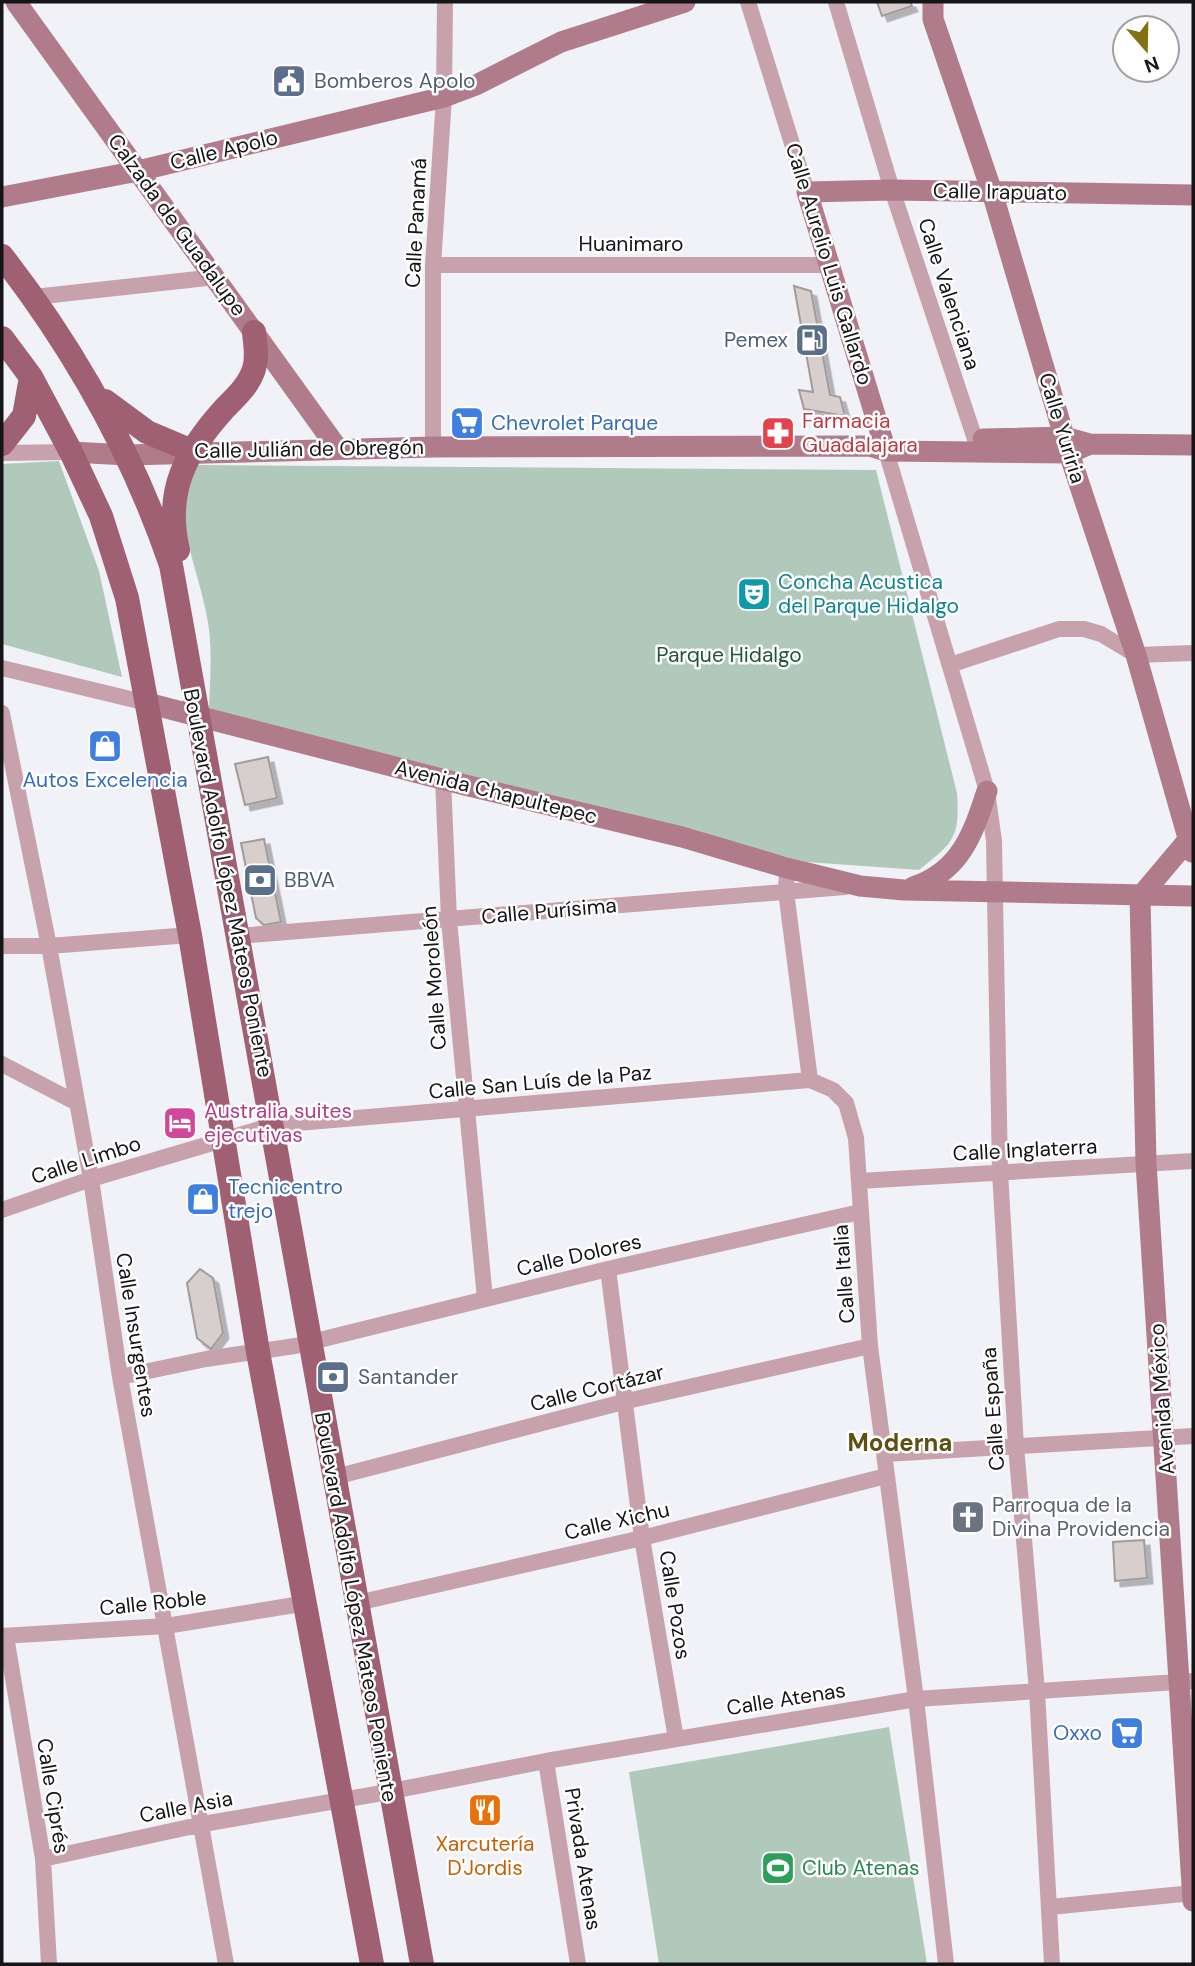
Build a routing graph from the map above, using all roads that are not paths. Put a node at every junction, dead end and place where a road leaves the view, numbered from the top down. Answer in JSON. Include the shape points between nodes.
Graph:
{"nodes":[{"id":1,"x":16,"y":2,"type":"edge"},
{"id":2,"x":445,"y":2,"type":"edge"},
{"id":3,"x":685,"y":2,"type":"edge"},
{"id":4,"x":748,"y":2,"type":"edge"},
{"id":5,"x":836,"y":2,"type":"edge"},
{"id":6,"x":933,"y":2,"type":"edge"},
{"id":7,"x":444,"y":97,"type":"junction"},
{"id":8,"x":138,"y":171,"type":"junction"},
{"id":9,"x":892,"y":190,"type":"junction"},
{"id":10,"x":807,"y":192,"type":"junction"},
{"id":11,"x":992,"y":192,"type":"junction"},
{"id":12,"x":1193,"y":195,"type":"edge"},
{"id":13,"x":2,"y":197,"type":"edge"},
{"id":14,"x":2,"y":256,"type":"edge"},
{"id":15,"x":433,"y":265,"type":"junction"},
{"id":16,"x":828,"y":265,"type":"junction"},
{"id":17,"x":216,"y":277,"type":"junction"},
{"id":18,"x":34,"y":297,"type":"junction"},
{"id":19,"x":254,"y":332,"type":"junction"},
{"id":20,"x":2,"y":338,"type":"edge"},
{"id":21,"x":31,"y":377,"type":"junction"},
{"id":22,"x":93,"y":388,"type":"junction"},
{"id":23,"x":975,"y":439,"type":"junction"},
{"id":24,"x":2,"y":444,"type":"edge"},
{"id":25,"x":879,"y":445,"type":"junction"},
{"id":26,"x":1067,"y":445,"type":"junction"},
{"id":27,"x":1193,"y":445,"type":"edge"},
{"id":28,"x":433,"y":447,"type":"junction"},
{"id":29,"x":338,"y":449,"type":"junction"},
{"id":30,"x":192,"y":451,"type":"junction"},
{"id":31,"x":71,"y":452,"type":"junction"},
{"id":32,"x":2,"y":453,"type":"edge"},
{"id":33,"x":127,"y":455,"type":"junction"},
{"id":34,"x":1193,"y":653,"type":"edge"},
{"id":35,"x":1136,"y":655,"type":"junction"},
{"id":36,"x":950,"y":665,"type":"junction"},
{"id":37,"x":2,"y":668,"type":"edge"},
{"id":38,"x":147,"y":702,"type":"junction"},
{"id":39,"x":2,"y":713,"type":"edge"},
{"id":40,"x":197,"y":713,"type":"junction"},
{"id":41,"x":443,"y":779,"type":"junction"},
{"id":42,"x":987,"y":791,"type":"junction"},
{"id":43,"x":1190,"y":847,"type":"edge"},
{"id":44,"x":786,"y":868,"type":"junction"},
{"id":45,"x":860,"y":886,"type":"junction"},
{"id":46,"x":904,"y":890,"type":"junction"},
{"id":47,"x":786,"y":891,"type":"junction"},
{"id":48,"x":993,"y":892,"type":"junction"},
{"id":49,"x":1193,"y":896,"type":"edge"},
{"id":50,"x":1140,"y":897,"type":"junction"},
{"id":51,"x":449,"y":920,"type":"junction"},
{"id":52,"x":190,"y":935,"type":"junction"},
{"id":53,"x":237,"y":936,"type":"junction"},
{"id":54,"x":2,"y":946,"type":"edge"},
{"id":55,"x":49,"y":946,"type":"junction"},
{"id":56,"x":2,"y":1064,"type":"edge"},
{"id":57,"x":810,"y":1080,"type":"junction"},
{"id":58,"x":75,"y":1102,"type":"junction"},
{"id":59,"x":465,"y":1110,"type":"junction"},
{"id":60,"x":273,"y":1125,"type":"junction"},
{"id":61,"x":224,"y":1140,"type":"junction"},
{"id":62,"x":1193,"y":1161,"type":"edge"},
{"id":63,"x":1146,"y":1163,"type":"junction"},
{"id":64,"x":1000,"y":1172,"type":"junction"},
{"id":65,"x":90,"y":1179,"type":"junction"},
{"id":66,"x":859,"y":1181,"type":"junction"},
{"id":67,"x":2,"y":1210,"type":"edge"},
{"id":68,"x":860,"y":1212,"type":"junction"},
{"id":69,"x":608,"y":1269,"type":"junction"},
{"id":70,"x":485,"y":1299,"type":"junction"},
{"id":71,"x":308,"y":1343,"type":"junction"},
{"id":72,"x":870,"y":1346,"type":"junction"},
{"id":73,"x":258,"y":1352,"type":"junction"},
{"id":74,"x":120,"y":1377,"type":"junction"},
{"id":75,"x":627,"y":1401,"type":"junction"},
{"id":76,"x":1193,"y":1436,"type":"edge"},
{"id":77,"x":1164,"y":1437,"type":"junction"},
{"id":78,"x":1016,"y":1446,"type":"junction"},
{"id":79,"x":884,"y":1454,"type":"junction"},
{"id":80,"x":886,"y":1476,"type":"junction"},
{"id":81,"x":335,"y":1477,"type":"junction"},
{"id":82,"x":642,"y":1538,"type":"junction"},
{"id":83,"x":307,"y":1603,"type":"junction"},
{"id":84,"x":357,"y":1603,"type":"junction"},
{"id":85,"x":166,"y":1626,"type":"junction"},
{"id":86,"x":4,"y":1636,"type":"edge"},
{"id":87,"x":1187,"y":1682,"type":"edge"},
{"id":88,"x":1037,"y":1691,"type":"junction"},
{"id":89,"x":916,"y":1699,"type":"junction"},
{"id":90,"x":676,"y":1738,"type":"junction"},
{"id":91,"x":546,"y":1760,"type":"junction"},
{"id":92,"x":389,"y":1790,"type":"junction"},
{"id":93,"x":339,"y":1800,"type":"junction"},
{"id":94,"x":203,"y":1824,"type":"junction"},
{"id":95,"x":43,"y":1859,"type":"junction"},
{"id":96,"x":1193,"y":1893,"type":"edge"},
{"id":97,"x":1193,"y":1901,"type":"edge"},
{"id":98,"x":1050,"y":1907,"type":"junction"},
{"id":99,"x":49,"y":1964,"type":"edge"},
{"id":100,"x":226,"y":1964,"type":"edge"},
{"id":101,"x":372,"y":1964,"type":"edge"},
{"id":102,"x":422,"y":1964,"type":"edge"},
{"id":103,"x":578,"y":1964,"type":"edge"},
{"id":104,"x":946,"y":1964,"type":"edge"},
{"id":105,"x":1052,"y":1964,"type":"edge"}],
"edges":[{"from":1,"to":8,"type":"street","name":"Calzada de Guadalupe"},
{"from":2,"to":7,"type":"street","name":"Calle Panamá"},
{"from":3,"to":7,"type":"street","name":"Calle Apolo","via":[[561,42]]},
{"from":4,"to":10,"type":"street","name":"Calle Aurelio Luis Gallardo"},
{"from":5,"to":9,"type":"street","name":"Calle Valenciana"},
{"from":6,"to":11,"type":"street","name":"Calle Yuriria","via":[[933,19]]},
{"from":7,"to":8,"type":"street","name":"Calle Apolo"},
{"from":7,"to":15,"type":"street","name":"Calle Panamá"},
{"from":8,"to":13,"type":"street","name":"Calle Apolo"},
{"from":8,"to":17,"type":"street","name":"Calzada de Guadalupe"},
{"from":9,"to":10,"type":"street","name":"Calle Irapuato"},
{"from":9,"to":11,"type":"street","name":"Calle Irapuato"},
{"from":9,"to":23,"type":"street","name":"Calle Valenciana"},
{"from":10,"to":16,"type":"street","name":"Calle Aurelio Luis Gallardo"},
{"from":11,"to":12,"type":"street","name":"Calle Irapuato"},
{"from":11,"to":26,"type":"street","name":"Calle Yuriria"},
{"from":14,"to":18,"type":"main road","name":"Boulevard Adolfo López Mateos Poniente"},
{"from":15,"to":16,"type":"street","name":"Huanimaro"},
{"from":15,"to":28,"type":"street","name":"Calle Panamá"},
{"from":16,"to":25,"type":"street","name":"Calle Aurelio Luis Gallardo"},
{"from":17,"to":18,"type":"street"},
{"from":17,"to":19,"type":"street","name":"Calzada de Guadalupe"},
{"from":18,"to":22,"type":"main road","name":"Boulevard Adolfo López Mateos Poniente"},
{"from":19,"to":29,"type":"street","name":"Calzada de Guadalupe"},
{"from":19,"to":30,"type":"main road","via":[[257,356],[251,377]]},
{"from":20,"to":21,"type":"main road"},
{"from":21,"to":24,"type":"main road","via":[[24,416]]},
{"from":21,"to":31,"type":"main road"},
{"from":22,"to":30,"type":"main road","via":[[127,420]]},
{"from":22,"to":33,"type":"main road","name":"Boulevard Adolfo López Mateos Poniente"},
{"from":23,"to":25,"type":"street"},
{"from":23,"to":26,"type":"street"},
{"from":25,"to":26,"type":"street"},
{"from":25,"to":28,"type":"street","name":"Calle Julián de Obregón"},
{"from":25,"to":36,"type":"street","name":"Calle Aurelio Luis Gallardo"},
{"from":26,"to":27,"type":"street"},
{"from":26,"to":35,"type":"street","name":"Calle Yuriria"},
{"from":28,"to":29,"type":"street","name":"Calle Julián de Obregón"},
{"from":29,"to":30,"type":"street","name":"Calle Julián de Obregón"},
{"from":30,"to":33,"type":"street","name":"Calle Julián de Obregón"},
{"from":30,"to":40,"type":"main road","via":[[177,479],[173,509],[202,663]]},
{"from":31,"to":32,"type":"street","name":"Calle Julián de Obregón"},
{"from":31,"to":33,"type":"street","name":"Calle Julián de Obregón"},
{"from":31,"to":38,"type":"main road","via":[[101,516],[124,585]]},
{"from":33,"to":40,"type":"main road","name":"Boulevard Adolfo López Mateos Poniente","via":[[171,565]]},
{"from":34,"to":35,"type":"street"},
{"from":35,"to":36,"type":"street","via":[[1101,634],[1059,629]]},
{"from":35,"to":43,"type":"street","name":"Calle Yuriria"},
{"from":36,"to":42,"type":"street","name":"Calle Aurelio Luis Gallardo"},
{"from":37,"to":38,"type":"street","name":"Avenida Chapultepec"},
{"from":38,"to":40,"type":"street","name":"Avenida Chapultepec"},
{"from":38,"to":52,"type":"main road"},
{"from":39,"to":55,"type":"street","name":"Calle Insurgentes"},
{"from":40,"to":41,"type":"street","name":"Avenida Chapultepec"},
{"from":40,"to":53,"type":"main road","name":"Boulevard Adolfo López Mateos Poniente"},
{"from":41,"to":44,"type":"street","name":"Avenida Chapultepec","via":[[682,837]]},
{"from":41,"to":51,"type":"street","name":"Calle Moroleón"},
{"from":42,"to":46,"type":"street","via":[[960,856],[935,879]]},
{"from":42,"to":48,"type":"street","name":"Calle Aurelio Luis Gallardo","via":[[997,865]]},
{"from":43,"to":50,"type":"street"},
{"from":44,"to":45,"type":"street","name":"Avenida Chapultepec"},
{"from":44,"to":47,"type":"street"},
{"from":45,"to":46,"type":"street","name":"Avenida Chapultepec"},
{"from":45,"to":47,"type":"street","name":"Calle Purísima"},
{"from":46,"to":48,"type":"street","name":"Avenida Chapultepec"},
{"from":47,"to":51,"type":"street","name":"Calle Purísima"},
{"from":47,"to":57,"type":"street"},
{"from":48,"to":50,"type":"street"},
{"from":48,"to":64,"type":"street","name":"Calle España"},
{"from":49,"to":50,"type":"street"},
{"from":50,"to":63,"type":"street","name":"Avenida México"},
{"from":51,"to":53,"type":"street","name":"Calle Purísima"},
{"from":51,"to":59,"type":"street","name":"Calle Moroleón"},
{"from":52,"to":55,"type":"street"},
{"from":52,"to":61,"type":"main road"},
{"from":53,"to":60,"type":"main road","name":"Boulevard Adolfo López Mateos Poniente"},
{"from":54,"to":55,"type":"street"},
{"from":55,"to":58,"type":"street","name":"Calle Insurgentes"},
{"from":56,"to":58,"type":"street"},
{"from":57,"to":59,"type":"street","name":"Calle San Luís de la Paz"},
{"from":57,"to":66,"type":"street","name":"Calle Italia","via":[[833,1090],[846,1103],[856,1138]]},
{"from":58,"to":65,"type":"street","name":"Calle Insurgentes"},
{"from":59,"to":60,"type":"street","name":"Calle San Luís de la Paz"},
{"from":59,"to":70,"type":"street","name":"Calle Moroleón"},
{"from":60,"to":61,"type":"street","name":"Calle San Luís de la Paz"},
{"from":60,"to":71,"type":"main road","name":"Boulevard Adolfo López Mateos Poniente"},
{"from":61,"to":65,"type":"street","name":"Calle Limbo"},
{"from":61,"to":73,"type":"main road"},
{"from":62,"to":63,"type":"street","name":"Calle Inglaterra"},
{"from":63,"to":64,"type":"street","name":"Calle Inglaterra"},
{"from":63,"to":77,"type":"street","name":"Avenida México"},
{"from":64,"to":66,"type":"street","name":"Calle Inglaterra"},
{"from":64,"to":78,"type":"street","name":"Calle España"},
{"from":65,"to":67,"type":"street","name":"Calle Limbo"},
{"from":65,"to":74,"type":"street","name":"Calle Insurgentes"},
{"from":66,"to":68,"type":"street","name":"Calle Italia"},
{"from":68,"to":69,"type":"street","name":"Calle Dolores"},
{"from":68,"to":72,"type":"street","name":"Calle Italia"},
{"from":69,"to":70,"type":"street","name":"Calle Dolores"},
{"from":69,"to":75,"type":"street","name":"Calle Pozos"},
{"from":70,"to":71,"type":"street","name":"Calle Dolores"},
{"from":71,"to":73,"type":"street","name":"Calle Dolores"},
{"from":71,"to":81,"type":"main road","name":"Boulevard Adolfo López Mateos Poniente"},
{"from":72,"to":75,"type":"street","name":"Calle Cortázar"},
{"from":72,"to":79,"type":"street","name":"Calle Italia"},
{"from":73,"to":74,"type":"street","name":"Calle Dolores"},
{"from":73,"to":83,"type":"main road"},
{"from":74,"to":85,"type":"street","name":"Calle Insurgentes"},
{"from":75,"to":81,"type":"street","name":"Calle Cortázar"},
{"from":75,"to":82,"type":"street","name":"Calle Pozos"},
{"from":76,"to":77,"type":"street"},
{"from":77,"to":78,"type":"street"},
{"from":77,"to":87,"type":"street","name":"Avenida México"},
{"from":78,"to":79,"type":"street"},
{"from":78,"to":88,"type":"street","name":"Calle España"},
{"from":79,"to":80,"type":"street","name":"Calle Italia"},
{"from":80,"to":82,"type":"street","name":"Calle Xichu"},
{"from":80,"to":89,"type":"street","name":"Calle Italia"},
{"from":81,"to":84,"type":"main road","name":"Boulevard Adolfo López Mateos Poniente"},
{"from":82,"to":84,"type":"street","name":"Calle Xichu"},
{"from":82,"to":90,"type":"street","name":"Calle Pozos"},
{"from":83,"to":85,"type":"street","name":"Calle Roble"},
{"from":83,"to":93,"type":"main road"},
{"from":84,"to":92,"type":"main road","name":"Boulevard Adolfo López Mateos Poniente"},
{"from":85,"to":86,"type":"street","name":"Calle Roble"},
{"from":85,"to":94,"type":"street","name":"Calle Insurgentes"},
{"from":86,"to":95,"type":"street","name":"Calle Ciprés"},
{"from":87,"to":88,"type":"street","name":"Calle Atenas"},
{"from":87,"to":96,"type":"street","name":"Avenida México"},
{"from":88,"to":89,"type":"street","name":"Calle Atenas"},
{"from":88,"to":98,"type":"street","name":"Calle España"},
{"from":89,"to":90,"type":"street","name":"Calle Atenas"},
{"from":89,"to":104,"type":"street","name":"Calle Italia"},
{"from":90,"to":91,"type":"street","name":"Calle Atenas"},
{"from":91,"to":92,"type":"street","name":"Calle Atenas"},
{"from":91,"to":103,"type":"street","name":"Privada Atenas"},
{"from":92,"to":93,"type":"street","name":"Calle Asia"},
{"from":92,"to":102,"type":"main road","name":"Boulevard Adolfo López Mateos Poniente"},
{"from":93,"to":94,"type":"street","name":"Calle Asia"},
{"from":93,"to":101,"type":"main road"},
{"from":94,"to":95,"type":"street","name":"Calle Asia"},
{"from":94,"to":100,"type":"street","name":"Calle Insurgentes"},
{"from":95,"to":99,"type":"street","name":"Calle Ciprés"},
{"from":96,"to":97,"type":"street","name":"Avenida México"},
{"from":96,"to":98,"type":"street"},
{"from":98,"to":105,"type":"street","name":"Calle España"}]}
